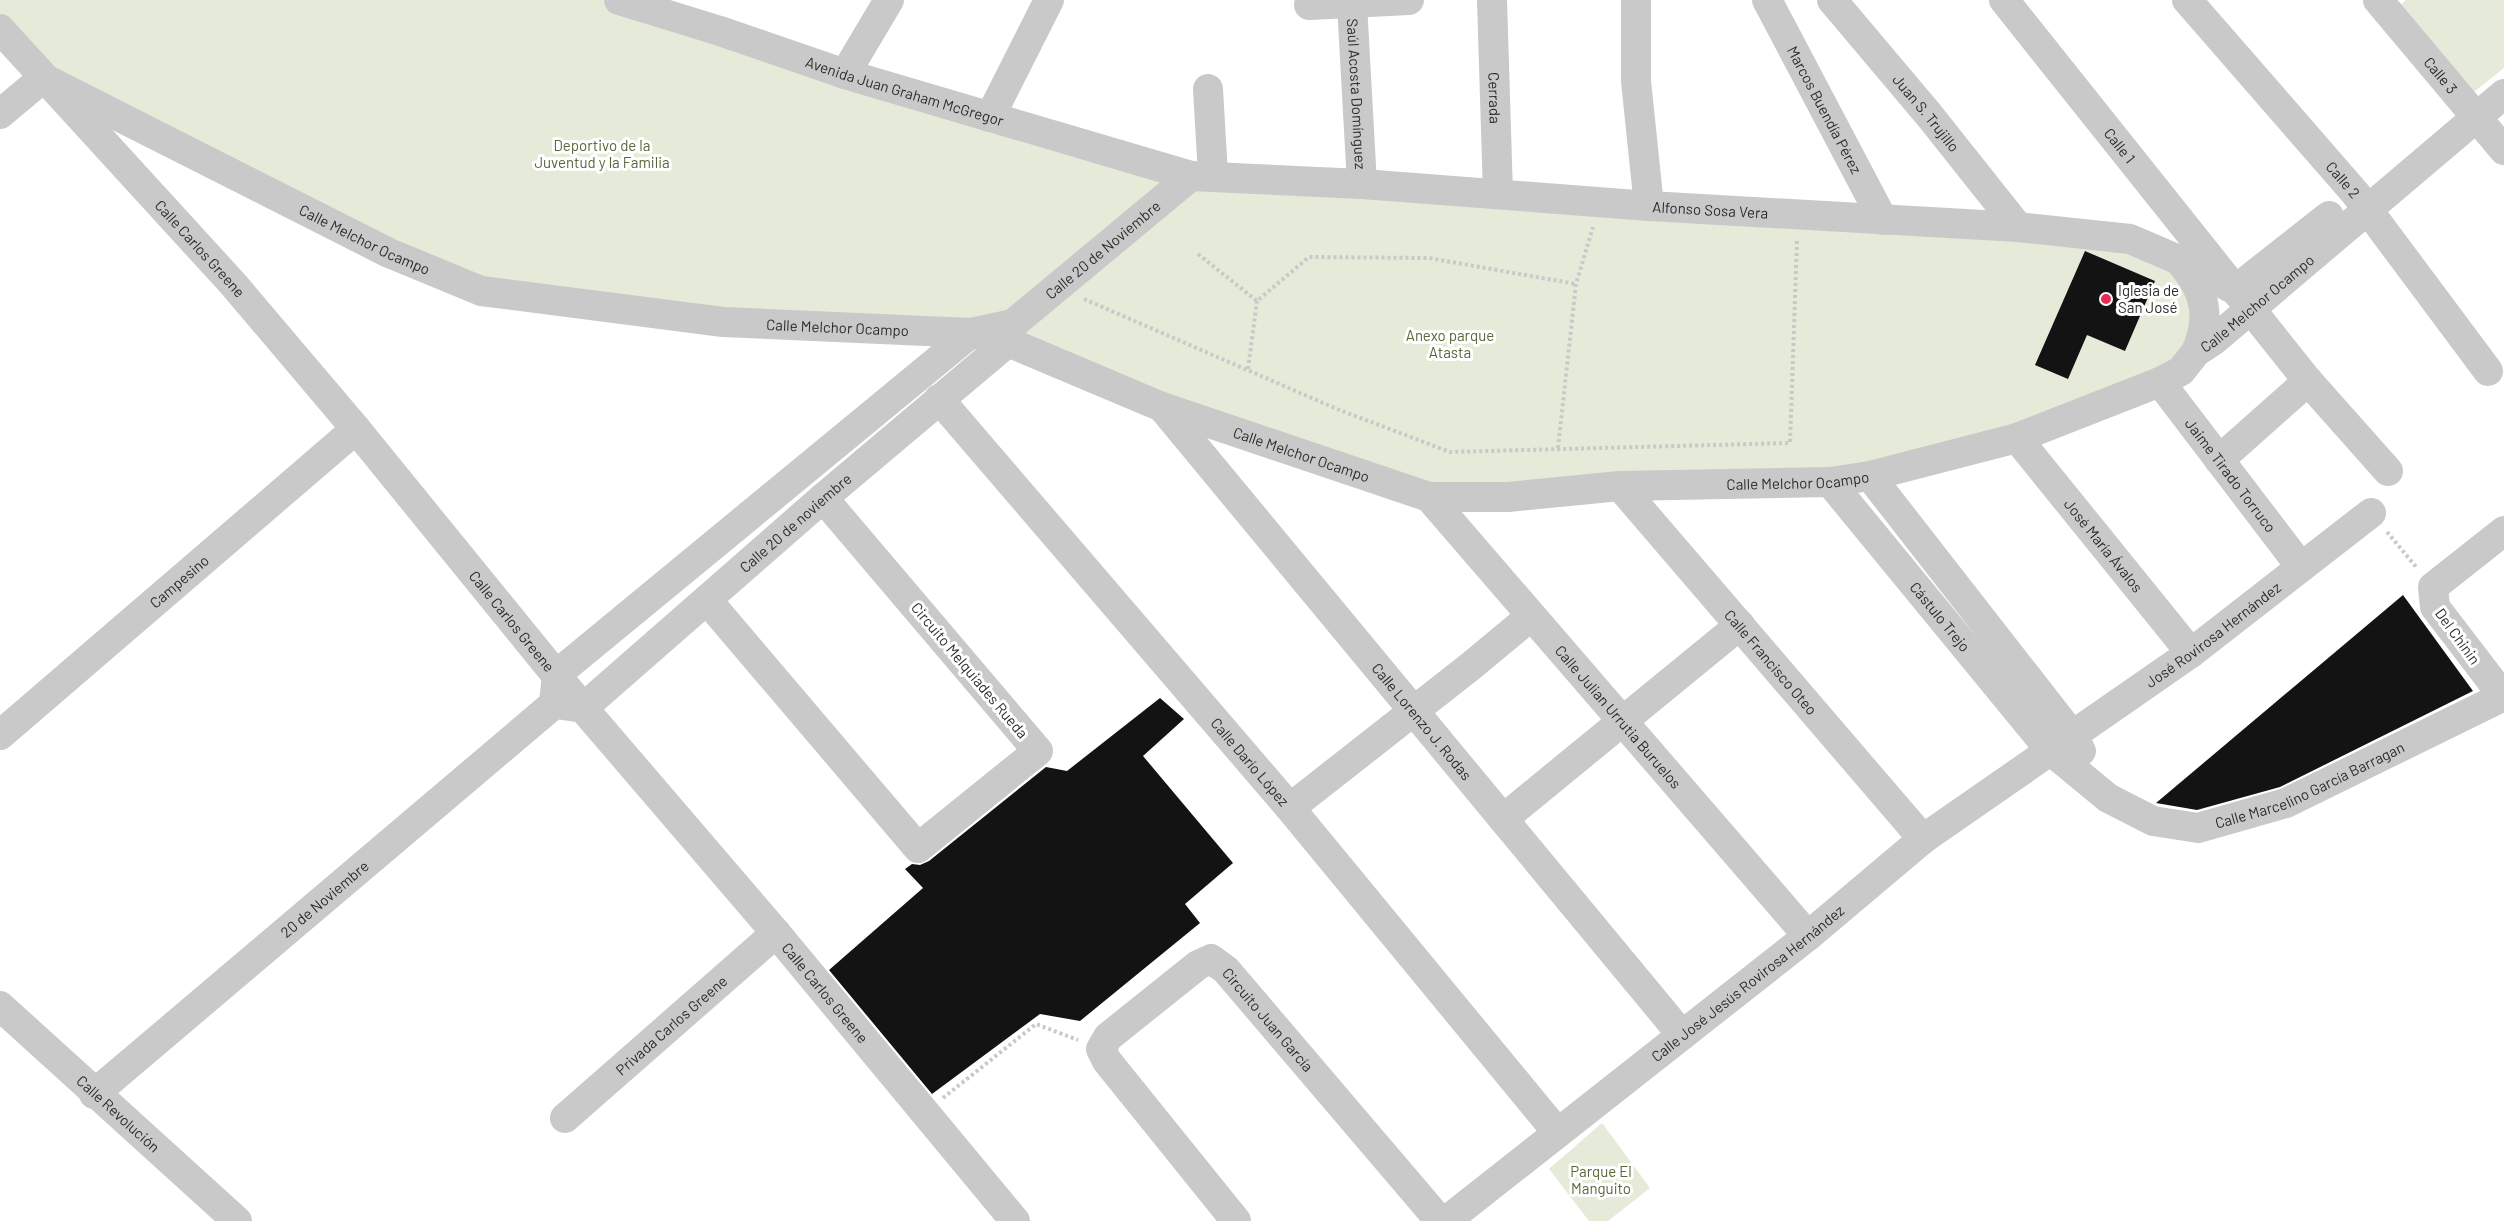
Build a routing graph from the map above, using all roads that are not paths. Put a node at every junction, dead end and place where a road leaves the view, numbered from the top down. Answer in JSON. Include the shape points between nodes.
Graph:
{"nodes":[{"id":1,"x":619,"y":0,"type":"edge"},
{"id":2,"x":889,"y":0,"type":"edge"},
{"id":3,"x":1049,"y":0,"type":"edge"},
{"id":4,"x":1409,"y":0,"type":"edge"},
{"id":5,"x":1492,"y":0,"type":"edge"},
{"id":6,"x":1636,"y":0,"type":"edge"},
{"id":7,"x":1767,"y":0,"type":"edge"},
{"id":8,"x":1832,"y":0,"type":"edge"},
{"id":9,"x":2004,"y":0,"type":"edge"},
{"id":10,"x":2187,"y":0,"type":"edge"},
{"id":11,"x":2378,"y":0,"type":"edge"},
{"id":12,"x":1352,"y":4,"type":"junction"},
{"id":13,"x":1309,"y":5,"type":"dead end"},
{"id":14,"x":668,"y":6,"type":"edge"},
{"id":15,"x":0,"y":29,"type":"edge"},
{"id":16,"x":2504,"y":71,"type":"edge"},
{"id":17,"x":844,"y":74,"type":"junction"},
{"id":18,"x":43,"y":78,"type":"junction"},
{"id":19,"x":1208,"y":89,"type":"dead end"},
{"id":20,"x":2504,"y":94,"type":"edge"},
{"id":21,"x":2471,"y":109,"type":"junction"},
{"id":22,"x":0,"y":114,"type":"edge"},
{"id":23,"x":990,"y":117,"type":"junction"},
{"id":24,"x":2504,"y":150,"type":"edge"},
{"id":25,"x":1202,"y":175,"type":"junction"},
{"id":26,"x":1362,"y":184,"type":"junction"},
{"id":27,"x":1498,"y":194,"type":"junction"},
{"id":28,"x":2362,"y":201,"type":"junction"},
{"id":29,"x":1649,"y":206,"type":"junction"},
{"id":30,"x":1883,"y":220,"type":"junction"},
{"id":31,"x":2018,"y":227,"type":"junction"},
{"id":32,"x":2179,"y":260,"type":"junction"},
{"id":33,"x":2235,"y":294,"type":"junction"},
{"id":34,"x":971,"y":333,"type":"junction"},
{"id":35,"x":1011,"y":333,"type":"junction"},
{"id":36,"x":2196,"y":352,"type":"junction"},
{"id":37,"x":2488,"y":371,"type":"dead end"},
{"id":38,"x":2308,"y":381,"type":"junction"},
{"id":39,"x":2160,"y":382,"type":"junction"},
{"id":40,"x":939,"y":399,"type":"junction"},
{"id":41,"x":1162,"y":408,"type":"junction"},
{"id":42,"x":356,"y":429,"type":"junction"},
{"id":43,"x":2017,"y":438,"type":"junction"},
{"id":44,"x":2218,"y":459,"type":"junction"},
{"id":45,"x":2388,"y":471,"type":"dead end"},
{"id":46,"x":1870,"y":476,"type":"junction"},
{"id":47,"x":1830,"y":482,"type":"junction"},
{"id":48,"x":1620,"y":486,"type":"junction"},
{"id":49,"x":1429,"y":497,"type":"junction"},
{"id":50,"x":823,"y":498,"type":"junction"},
{"id":51,"x":2371,"y":513,"type":"road end"},
{"id":52,"x":2504,"y":531,"type":"edge"},
{"id":53,"x":2301,"y":567,"type":"junction"},
{"id":54,"x":707,"y":600,"type":"junction"},
{"id":55,"x":1530,"y":616,"type":"junction"},
{"id":56,"x":1740,"y":626,"type":"junction"},
{"id":57,"x":2191,"y":653,"type":"junction"},
{"id":58,"x":557,"y":674,"type":"junction"},
{"id":59,"x":2504,"y":696,"type":"edge"},
{"id":60,"x":554,"y":704,"type":"junction"},
{"id":61,"x":583,"y":708,"type":"junction"},
{"id":62,"x":1414,"y":711,"type":"junction"},
{"id":63,"x":1622,"y":722,"type":"junction"},
{"id":64,"x":0,"y":735,"type":"edge"},
{"id":65,"x":2062,"y":743,"type":"junction"},
{"id":66,"x":1290,"y":808,"type":"junction"},
{"id":67,"x":1503,"y":819,"type":"junction"},
{"id":68,"x":1923,"y":839,"type":"junction"},
{"id":69,"x":776,"y":933,"type":"junction"},
{"id":70,"x":1809,"y":936,"type":"junction"},
{"id":71,"x":0,"y":1006,"type":"edge"},
{"id":72,"x":1682,"y":1035,"type":"junction"},
{"id":73,"x":94,"y":1094,"type":"junction"},
{"id":74,"x":565,"y":1118,"type":"dead end"},
{"id":75,"x":1557,"y":1132,"type":"junction"},
{"id":76,"x":237,"y":1221,"type":"edge"},
{"id":77,"x":1015,"y":1221,"type":"edge"},
{"id":78,"x":1236,"y":1221,"type":"edge"},
{"id":79,"x":1440,"y":1221,"type":"edge"},
{"id":80,"x":1446,"y":1221,"type":"edge"}],
"edges":[{"from":1,"to":14,"type":"street","name":"Avenida Juan Graham McGregor"},
{"from":2,"to":17,"type":"street"},
{"from":3,"to":23,"type":"street"},
{"from":4,"to":12,"type":"street"},
{"from":5,"to":27,"type":"street","name":"Cerrada"},
{"from":6,"to":29,"type":"street","via":[[1636,81]]},
{"from":7,"to":30,"type":"street","name":"Marcos Buendía Pérez"},
{"from":8,"to":31,"type":"street","name":"Juan S. Trujillo"},
{"from":9,"to":33,"type":"street","name":"Calle 1"},
{"from":10,"to":28,"type":"street","name":"Calle 2"},
{"from":11,"to":21,"type":"street","name":"Calle 3"},
{"from":12,"to":13,"type":"street"},
{"from":12,"to":26,"type":"street","name":"Saúl Acosta Domínguez"},
{"from":14,"to":17,"type":"street","name":"Avenida Juan Graham McGregor"},
{"from":15,"to":18,"type":"street","name":"Calle Carlos Greene"},
{"from":16,"to":21,"type":"street","name":"Calle Melchor Ocampo"},
{"from":17,"to":23,"type":"street","name":"Avenida Juan Graham McGregor"},
{"from":18,"to":22,"type":"street"},
{"from":18,"to":34,"type":"street","name":"Calle Melchor Ocampo","via":[[389,253],[481,291],[723,322]]},
{"from":18,"to":42,"type":"street","name":"Calle Carlos Greene","via":[[234,285]]},
{"from":19,"to":25,"type":"street"},
{"from":20,"to":21,"type":"street","name":"Calle Melchor Ocampo"},
{"from":21,"to":24,"type":"street","name":"Calle 3"},
{"from":21,"to":28,"type":"street","name":"Calle Melchor Ocampo"},
{"from":23,"to":25,"type":"street","name":"Avenida Juan Graham McGregor"},
{"from":25,"to":26,"type":"street","name":"Alfonso Sosa Vera"},
{"from":25,"to":35,"type":"street","name":"Calle 20 de Noviembre","via":[[1058,288]]},
{"from":26,"to":27,"type":"street","name":"Alfonso Sosa Vera"},
{"from":27,"to":29,"type":"street","name":"Alfonso Sosa Vera"},
{"from":28,"to":33,"type":"street","name":"Calle Melchor Ocampo"},
{"from":28,"to":37,"type":"street","name":"Calle 2"},
{"from":29,"to":30,"type":"street","name":"Alfonso Sosa Vera"},
{"from":30,"to":31,"type":"street","name":"Alfonso Sosa Vera"},
{"from":31,"to":32,"type":"street","name":"Alfonso Sosa Vera","via":[[2130,240]]},
{"from":32,"to":33,"type":"street","name":"Alfonso Sosa Vera"},
{"from":32,"to":36,"type":"street","via":[[2196,280],[2204,302],[2204,333]]},
{"from":33,"to":36,"type":"street","name":"Calle Melchor Ocampo","via":[[2214,340]]},
{"from":33,"to":38,"type":"street","name":"Calle 1"},
{"from":34,"to":35,"type":"street","name":"Calle Melchor Ocampo"},
{"from":34,"to":58,"type":"street"},
{"from":35,"to":40,"type":"street","name":"Calle 20 de noviembre"},
{"from":35,"to":41,"type":"street","name":"Calle Melchor Ocampo"},
{"from":36,"to":39,"type":"street","name":"Calle Melchor Ocampo","via":[[2181,371]]},
{"from":38,"to":44,"type":"street"},
{"from":38,"to":45,"type":"street","name":"Calle 1"},
{"from":39,"to":43,"type":"street","name":"Calle Melchor Ocampo"},
{"from":39,"to":44,"type":"street","name":"Jaime Tirado Torruco"},
{"from":40,"to":50,"type":"street","name":"Calle 20 de noviembre"},
{"from":40,"to":66,"type":"street","name":"Calle Darío López"},
{"from":41,"to":49,"type":"street","name":"Calle Melchor Ocampo"},
{"from":41,"to":62,"type":"street","name":"Calle Lorenzo J. Rodas"},
{"from":42,"to":58,"type":"street","name":"Calle Carlos Greene"},
{"from":42,"to":64,"type":"street","name":"Campesino"},
{"from":43,"to":46,"type":"street","name":"Calle Melchor Ocampo"},
{"from":43,"to":57,"type":"street","name":"José María Ávalos"},
{"from":44,"to":53,"type":"street","name":"Jaime Tirado Torruco"},
{"from":46,"to":47,"type":"street","name":"Calle Melchor Ocampo"},
{"from":46,"to":65,"type":"street","name":"Cástulo Trejo"},
{"from":47,"to":48,"type":"street","name":"Calle Melchor Ocampo"},
{"from":47,"to":65,"type":"street","name":"Cástulo Trejo"},
{"from":48,"to":49,"type":"street","name":"Calle Melchor Ocampo","via":[[1508,497]]},
{"from":48,"to":56,"type":"street","name":"Calle Francisco Oteo"},
{"from":49,"to":55,"type":"street","name":"Calle Julian Urrutia Buruelos"},
{"from":50,"to":54,"type":"street","name":"Calle 20 de noviembre"},
{"from":50,"to":54,"type":"street","name":"Circuito Melquiades Rueda","via":[[1038,751],[918,848]]},
{"from":51,"to":53,"type":"street","name":"José Rovirosa Hernández"},
{"from":52,"to":59,"type":"street","name":"Del Chinin","via":[[2433,587],[2435,607]]},
{"from":53,"to":57,"type":"street","name":"José Rovirosa Hernández"},
{"from":54,"to":61,"type":"street","name":"Calle 20 de noviembre"},
{"from":55,"to":62,"type":"street"},
{"from":55,"to":63,"type":"street","name":"Calle Julian Urrutia Buruelos"},
{"from":56,"to":63,"type":"street"},
{"from":56,"to":68,"type":"street","name":"Calle Francisco Oteo"},
{"from":57,"to":65,"type":"street","name":"José Rovirosa Hernández"},
{"from":58,"to":60,"type":"street"},
{"from":58,"to":61,"type":"street","name":"Calle Carlos Greene"},
{"from":59,"to":65,"type":"street","name":"Calle Marcelino García Barragan","via":[[2286,803],[2198,828],[2153,821],[2108,798]]},
{"from":60,"to":61,"type":"street"},
{"from":60,"to":73,"type":"street","name":"20 de Noviembre"},
{"from":61,"to":69,"type":"street","name":"Calle Carlos Greene"},
{"from":62,"to":66,"type":"street"},
{"from":62,"to":67,"type":"street","name":"Calle Lorenzo J. Rodas"},
{"from":63,"to":67,"type":"street"},
{"from":63,"to":70,"type":"street","name":"Calle Julian Urrutia Buruelos"},
{"from":65,"to":68,"type":"street","name":"Calle José Jesús Rovirosa Hernández"},
{"from":66,"to":75,"type":"street","name":"Calle Darío López"},
{"from":67,"to":72,"type":"street","name":"Calle Lorenzo J. Rodas"},
{"from":68,"to":70,"type":"street","name":"Calle José Jesús Rovirosa Hernández"},
{"from":69,"to":74,"type":"street","name":"Privada Carlos Greene"},
{"from":69,"to":77,"type":"street","name":"Calle Carlos Greene"},
{"from":70,"to":72,"type":"street","name":"Calle José Jesús Rovirosa Hernández"},
{"from":71,"to":73,"type":"street","name":"Calle Revolución"},
{"from":72,"to":75,"type":"street","name":"Calle José Jesús Rovirosa Hernández"},
{"from":73,"to":76,"type":"street","name":"Calle Revolución"},
{"from":75,"to":80,"type":"street","name":"Calle José Jesús Rovirosa Hernández"},
{"from":78,"to":79,"type":"street","name":"Circuito Juan García","via":[[1101,1049],[1108,1037],[1198,965],[1211,959],[1226,970]]}]}
